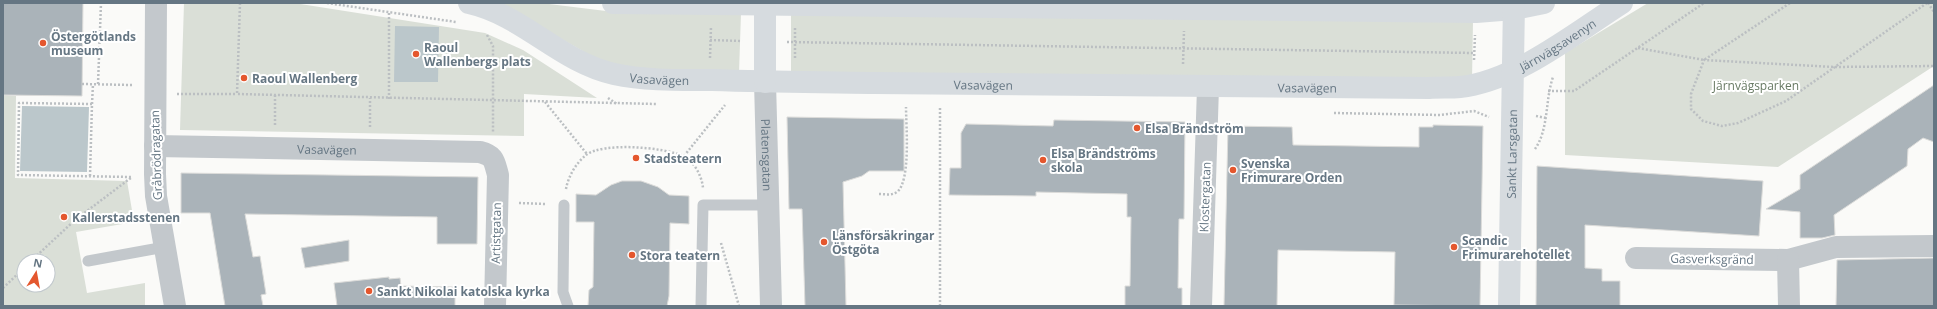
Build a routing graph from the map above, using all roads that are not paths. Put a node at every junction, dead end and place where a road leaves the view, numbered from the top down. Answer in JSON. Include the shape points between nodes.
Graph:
{"nodes":[{"id":1,"x":156,"y":3,"type":"edge"},
{"id":2,"x":469,"y":3,"type":"edge"},
{"id":3,"x":613,"y":3,"type":"edge"},
{"id":4,"x":1544,"y":3,"type":"edge"},
{"id":5,"x":1622,"y":3,"type":"edge"},
{"id":6,"x":765,"y":4,"type":"edge"},
{"id":7,"x":1212,"y":6,"type":"edge"},
{"id":8,"x":1514,"y":6,"type":"edge"},
{"id":9,"x":1513,"y":72,"type":"junction"},
{"id":10,"x":765,"y":82,"type":"junction"},
{"id":11,"x":1208,"y":87,"type":"junction"},
{"id":12,"x":155,"y":146,"type":"junction"},
{"id":13,"x":492,"y":158,"type":"joint"},
{"id":14,"x":564,"y":204,"type":"road end"},
{"id":15,"x":769,"y":205,"type":"junction"},
{"id":16,"x":1934,"y":246,"type":"edge"},
{"id":17,"x":164,"y":248,"type":"junction"},
{"id":18,"x":1636,"y":258,"type":"dead end"},
{"id":19,"x":1788,"y":260,"type":"junction"},
{"id":20,"x":88,"y":261,"type":"dead end"},
{"id":21,"x":175,"y":306,"type":"edge"},
{"id":22,"x":495,"y":306,"type":"edge"},
{"id":23,"x":568,"y":306,"type":"edge"},
{"id":24,"x":701,"y":306,"type":"edge"},
{"id":25,"x":771,"y":306,"type":"edge"},
{"id":26,"x":1201,"y":306,"type":"edge"},
{"id":27,"x":1509,"y":306,"type":"edge"},
{"id":28,"x":1789,"y":306,"type":"edge"}],
"edges":[{"from":1,"to":12,"type":"street","name":"Gråbrödragatan"},
{"from":2,"to":10,"type":"main road","name":"Vasavägen","via":[[508,18],[579,61],[613,73],[637,77]]},
{"from":3,"to":6,"type":"main road"},
{"from":4,"to":8,"type":"main road"},
{"from":5,"to":9,"type":"main road","name":"Järnvägsavenyn"},
{"from":6,"to":7,"type":"main road"},
{"from":6,"to":10,"type":"main road","name":"Platensgatan"},
{"from":7,"to":8,"type":"main road","via":[[1476,12]]},
{"from":8,"to":9,"type":"main road","name":"Sankt Larsgatan"},
{"from":9,"to":11,"type":"main road","name":"Vasavägen","via":[[1459,87]]},
{"from":9,"to":27,"type":"main road","name":"Sankt Larsgatan"},
{"from":10,"to":11,"type":"main road","name":"Vasavägen"},
{"from":10,"to":15,"type":"street","name":"Platensgatan"},
{"from":11,"to":26,"type":"street","name":"Klostergatan"},
{"from":12,"to":13,"type":"street","name":"Vasavägen","via":[[480,152]]},
{"from":12,"to":17,"type":"street","name":"Gråbrödragatan","via":[[156,196]]},
{"from":13,"to":22,"type":"street","name":"Artistgatan","via":[[498,175]]},
{"from":14,"to":23,"type":"lane","via":[[563,292]]},
{"from":15,"to":24,"type":"lane","via":[[703,209]]},
{"from":15,"to":25,"type":"street","name":"Platensgatan"},
{"from":16,"to":19,"type":"street","name":"Gasverksgränd","via":[[1836,247]]},
{"from":17,"to":20,"type":"lane"},
{"from":17,"to":21,"type":"street","name":"Gråbrödragatan"},
{"from":18,"to":19,"type":"street","name":"Gasverksgränd"},
{"from":19,"to":28,"type":"street"}]}
